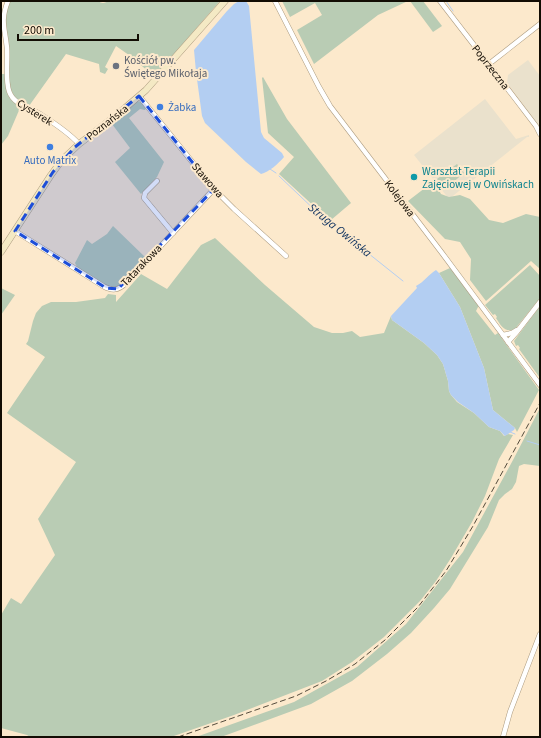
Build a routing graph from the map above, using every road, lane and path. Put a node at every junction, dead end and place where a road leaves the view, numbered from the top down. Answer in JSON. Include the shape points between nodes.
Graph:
{"nodes":[{"id":1,"x":8,"y":1,"type":"edge"},
{"id":2,"x":225,"y":1,"type":"edge"},
{"id":3,"x":275,"y":1,"type":"edge"},
{"id":4,"x":440,"y":1,"type":"edge"},
{"id":5,"x":540,"y":24,"type":"edge"},
{"id":6,"x":489,"y":64,"type":"junction"},
{"id":7,"x":139,"y":96,"type":"junction"},
{"id":8,"x":540,"y":134,"type":"edge"},
{"id":9,"x":79,"y":144,"type":"junction"},
{"id":10,"x":157,"y":181,"type":"dead end"},
{"id":11,"x":214,"y":189,"type":"junction"},
{"id":12,"x":15,"y":231,"type":"junction"},
{"id":13,"x":173,"y":232,"type":"junction"},
{"id":14,"x":1,"y":252,"type":"edge"},
{"id":15,"x":286,"y":256,"type":"dead end"},
{"id":16,"x":540,"y":302,"type":"edge"},
{"id":17,"x":519,"y":329,"type":"junction"},
{"id":18,"x":503,"y":335,"type":"junction"},
{"id":19,"x":508,"y":342,"type":"junction"},
{"id":20,"x":540,"y":385,"type":"edge"},
{"id":21,"x":540,"y":634,"type":"edge"},
{"id":22,"x":503,"y":737,"type":"edge"}],
"edges":[{"from":1,"to":9,"type":"street","name":"Cysterek","via":[[2,20],[7,48],[9,90],[17,102],[46,118]]},
{"from":2,"to":7,"type":"main road","name":"Poznańska"},
{"from":3,"to":18,"type":"street","name":"Kolejowa","via":[[330,106]]},
{"from":4,"to":6,"type":"street","name":"Poprzeczna"},
{"from":5,"to":6,"type":"street"},
{"from":6,"to":8,"type":"street","name":"Poprzeczna"},
{"from":7,"to":9,"type":"main road","name":"Poznańska"},
{"from":7,"to":11,"type":"street","name":"Stawowa"},
{"from":9,"to":12,"type":"main road","name":"Poznańska","via":[[53,172]]},
{"from":10,"to":13,"type":"street","via":[[146,191],[144,198]]},
{"from":11,"to":13,"type":"street","name":"Tatarakowa"},
{"from":11,"to":15,"type":"street","name":"Stawowa"},
{"from":12,"to":13,"type":"street","name":"Tatarakowa","via":[[112,290],[126,283]]},
{"from":12,"to":14,"type":"main road","name":"Poznańska"},
{"from":16,"to":17,"type":"street"},
{"from":17,"to":18,"type":"street"},
{"from":17,"to":19,"type":"street"},
{"from":18,"to":19,"type":"street","name":"Kolejowa"},
{"from":19,"to":20,"type":"street","name":"Kolejowa"},
{"from":21,"to":22,"type":"street"}]}
